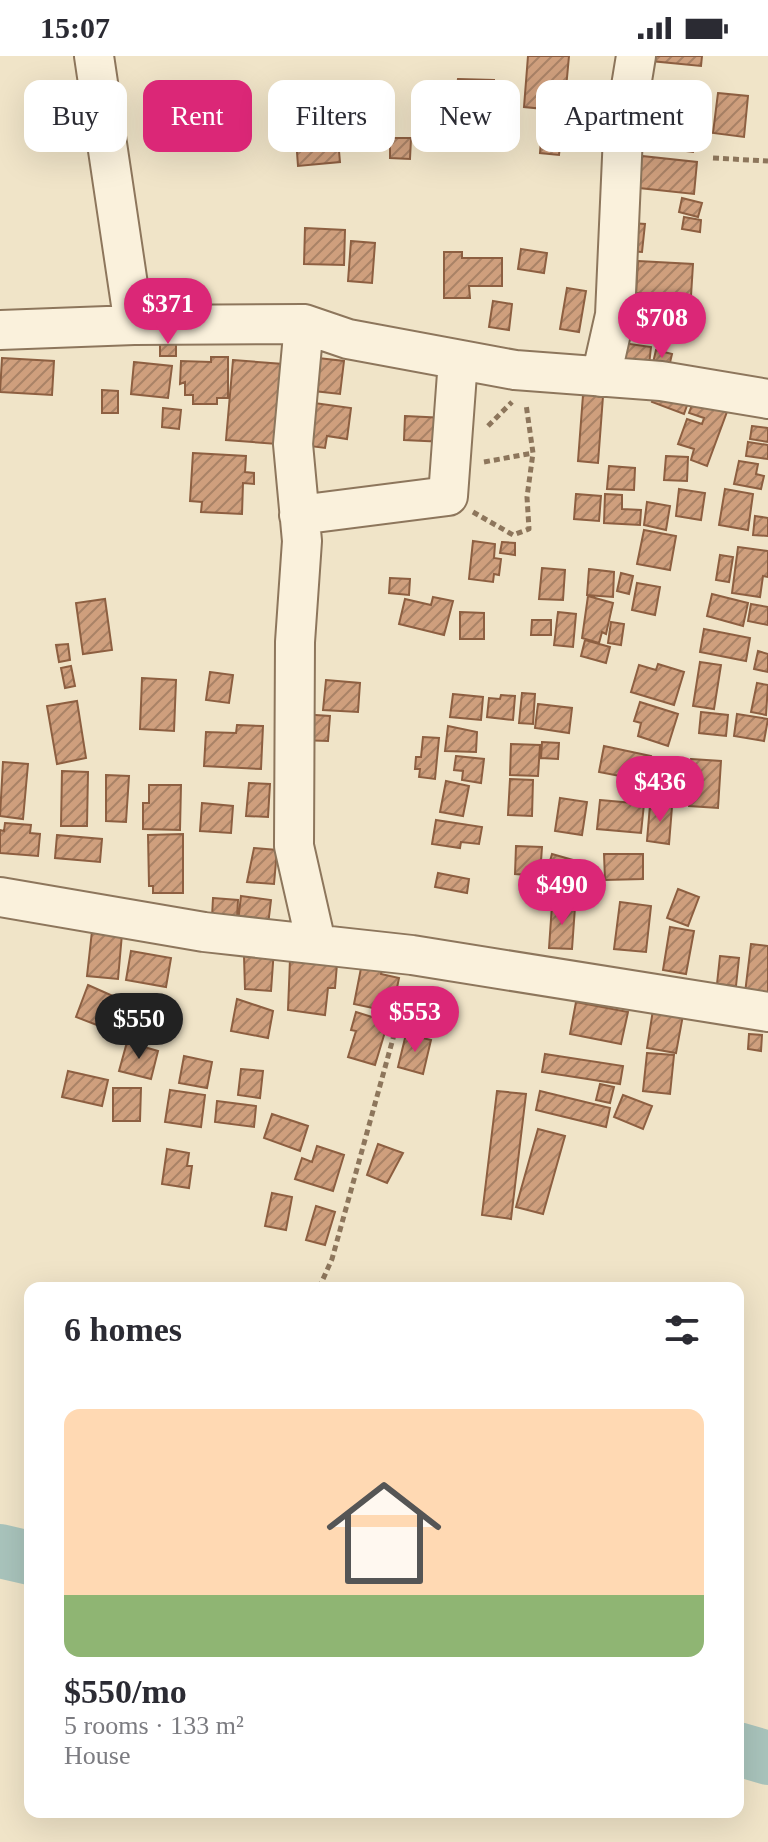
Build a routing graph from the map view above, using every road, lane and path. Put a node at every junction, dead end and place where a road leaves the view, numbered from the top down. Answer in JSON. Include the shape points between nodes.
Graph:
{"nodes":[{"id":1,"x":94,"y":56,"type":"edge"},
{"id":2,"x":636,"y":56,"type":"edge"},
{"id":3,"x":713,"y":158,"type":"dead end"},
{"id":4,"x":768,"y":161,"type":"edge"},
{"id":5,"x":304,"y":324,"type":"junction"},
{"id":6,"x":134,"y":325,"type":"junction"},
{"id":7,"x":0,"y":330,"type":"edge"},
{"id":8,"x":458,"y":360,"type":"junction"},
{"id":9,"x":521,"y":371,"type":"junction"},
{"id":10,"x":601,"y":377,"type":"junction"},
{"id":11,"x":768,"y":399,"type":"edge"},
{"id":12,"x":533,"y":453,"type":"junction"},
{"id":13,"x":449,"y":479,"type":"junction"},
{"id":14,"x":299,"y":515,"type":"junction"},
{"id":15,"x":0,"y":897,"type":"edge"},
{"id":16,"x":316,"y":943,"type":"junction"},
{"id":17,"x":412,"y":955,"type":"junction"},
{"id":18,"x":768,"y":1012,"type":"edge"},
{"id":19,"x":322,"y":1282,"type":"edge"}],
"edges":[{"from":1,"to":6,"type":"street"},
{"from":2,"to":10,"type":"street","via":[[623,135],[615,315]]},
{"from":3,"to":4,"type":"path"},
{"from":5,"to":6,"type":"street"},
{"from":5,"to":8,"type":"street","via":[[348,339]]},
{"from":5,"to":14,"type":"street","via":[[293,444]]},
{"from":6,"to":7,"type":"street"},
{"from":8,"to":9,"type":"street"},
{"from":8,"to":13,"type":"street"},
{"from":9,"to":10,"type":"street"},
{"from":9,"to":12,"type":"path"},
{"from":10,"to":11,"type":"street"},
{"from":12,"to":13,"type":"path","via":[[486,462]]},
{"from":12,"to":13,"type":"path","via":[[529,529],[513,535]]},
{"from":13,"to":14,"type":"street"},
{"from":14,"to":16,"type":"street","via":[[294,846]]},
{"from":15,"to":16,"type":"street","via":[[204,932]]},
{"from":16,"to":17,"type":"street"},
{"from":17,"to":18,"type":"street"},
{"from":17,"to":19,"type":"path","via":[[402,1012]]}]}
